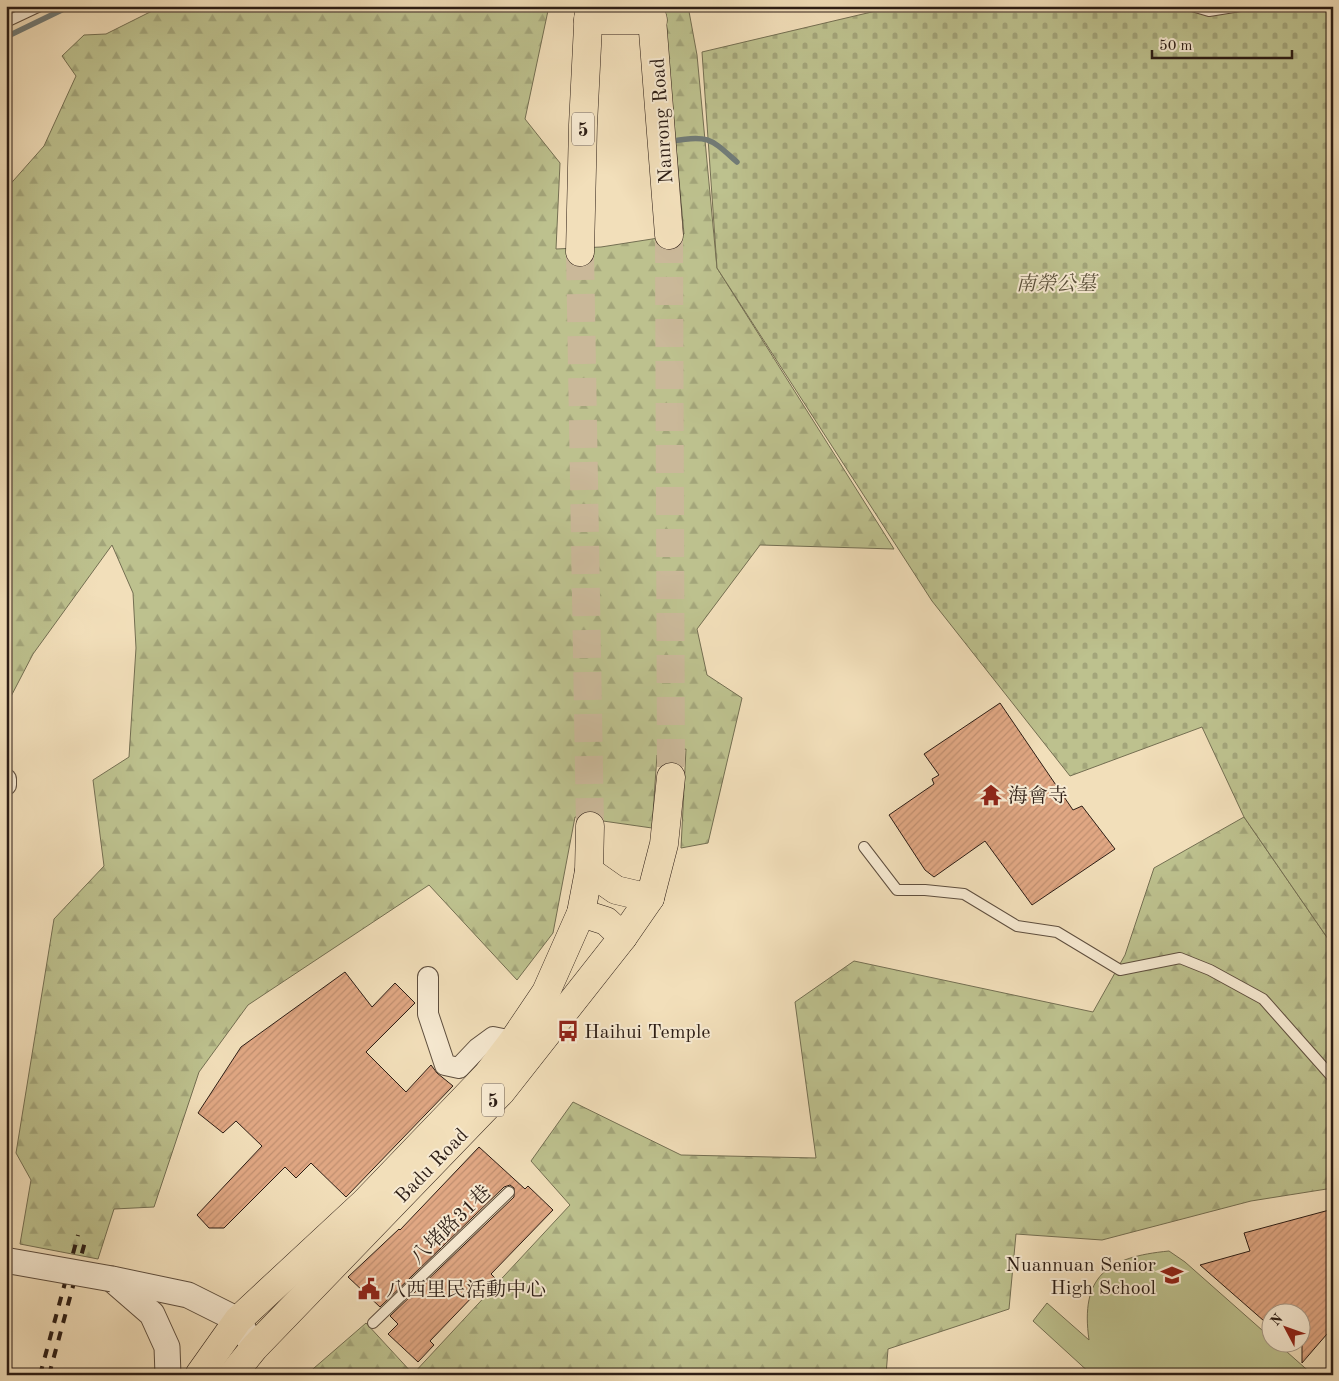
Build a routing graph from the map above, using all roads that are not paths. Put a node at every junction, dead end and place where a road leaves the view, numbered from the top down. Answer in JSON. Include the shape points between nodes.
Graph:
{"nodes":[{"id":1,"x":40,"y":6,"type":"edge"},
{"id":2,"x":1192,"y":6,"type":"edge"},
{"id":3,"x":1240,"y":6,"type":"edge"},
{"id":4,"x":589,"y":13,"type":"edge"},
{"id":5,"x":652,"y":13,"type":"edge"},
{"id":6,"x":6,"y":22,"type":"edge"},
{"id":7,"x":669,"y":235,"type":"tunnel mouth"},
{"id":8,"x":580,"y":252,"type":"tunnel mouth"},
{"id":9,"x":671,"y":777,"type":"tunnel mouth"},
{"id":10,"x":6,"y":779,"type":"edge"},
{"id":11,"x":6,"y":785,"type":"edge"},
{"id":12,"x":590,"y":826,"type":"tunnel mouth"},
{"id":13,"x":864,"y":847,"type":"dead end"},
{"id":14,"x":589,"y":871,"type":"junction"},
{"id":15,"x":650,"y":898,"type":"junction"},
{"id":16,"x":581,"y":913,"type":"junction"},
{"id":17,"x":624,"y":937,"type":"junction"},
{"id":18,"x":428,"y":976,"type":"dead end"},
{"id":19,"x":512,"y":1041,"type":"junction"},
{"id":20,"x":1333,"y":1078,"type":"edge"},
{"id":21,"x":509,"y":1192,"type":"dead end"},
{"id":22,"x":8,"y":1261,"type":"edge"},
{"id":23,"x":112,"y":1279,"type":"junction"},
{"id":24,"x":238,"y":1320,"type":"junction"},
{"id":25,"x":373,"y":1323,"type":"dead end"},
{"id":26,"x":254,"y":1348,"type":"junction"},
{"id":27,"x":168,"y":1375,"type":"edge"},
{"id":28,"x":199,"y":1375,"type":"edge"},
{"id":29,"x":232,"y":1375,"type":"edge"}],
"edges":[{"from":1,"to":6,"type":"lane"},
{"from":2,"to":3,"type":"lane","via":[[1209,11]]},
{"from":4,"to":5,"type":"main road","number":"5"},
{"from":4,"to":8,"type":"main road","number":"5"},
{"from":5,"to":7,"type":"main road","name":"Nanrong Road","number":"5"},
{"from":9,"to":15,"type":"main road","name":"Badu Road","number":"5","via":[[664,844]]},
{"from":10,"to":11,"type":"street"},
{"from":12,"to":14,"type":"main road","name":"Badu Road","number":"5"},
{"from":13,"to":20,"type":"lane","via":[[897,890],[964,894],[1017,926],[1057,932],[1120,970],[1180,958],[1210,970],[1263,999]]},
{"from":14,"to":15,"type":"main road","via":[[616,890]]},
{"from":14,"to":16,"type":"main road","name":"Badu Road","number":"5"},
{"from":15,"to":17,"type":"main road","name":"Badu Road","number":"5"},
{"from":16,"to":17,"type":"main road","via":[[606,921]]},
{"from":16,"to":19,"type":"main road","name":"Badu Road","number":"5","via":[[546,992]]},
{"from":17,"to":26,"type":"main road","name":"Badu Road","number":"5","via":[[501,1092]]},
{"from":18,"to":19,"type":"street","via":[[428,1014],[445,1065],[459,1068],[492,1038]]},
{"from":19,"to":24,"type":"main road","name":"Badu Road","number":"5","via":[[487,1075],[365,1202]]},
{"from":21,"to":25,"type":"lane","name":"八堵路31巷"},
{"from":22,"to":23,"type":"street","bridge":true},
{"from":23,"to":24,"type":"street","via":[[188,1295]]},
{"from":23,"to":27,"type":"street","via":[[152,1314],[167,1347]]},
{"from":24,"to":26,"type":"street"},
{"from":24,"to":28,"type":"main road","name":"Badu Road","number":"5"},
{"from":26,"to":29,"type":"main road","name":"Badu Road","number":"5"}]}
